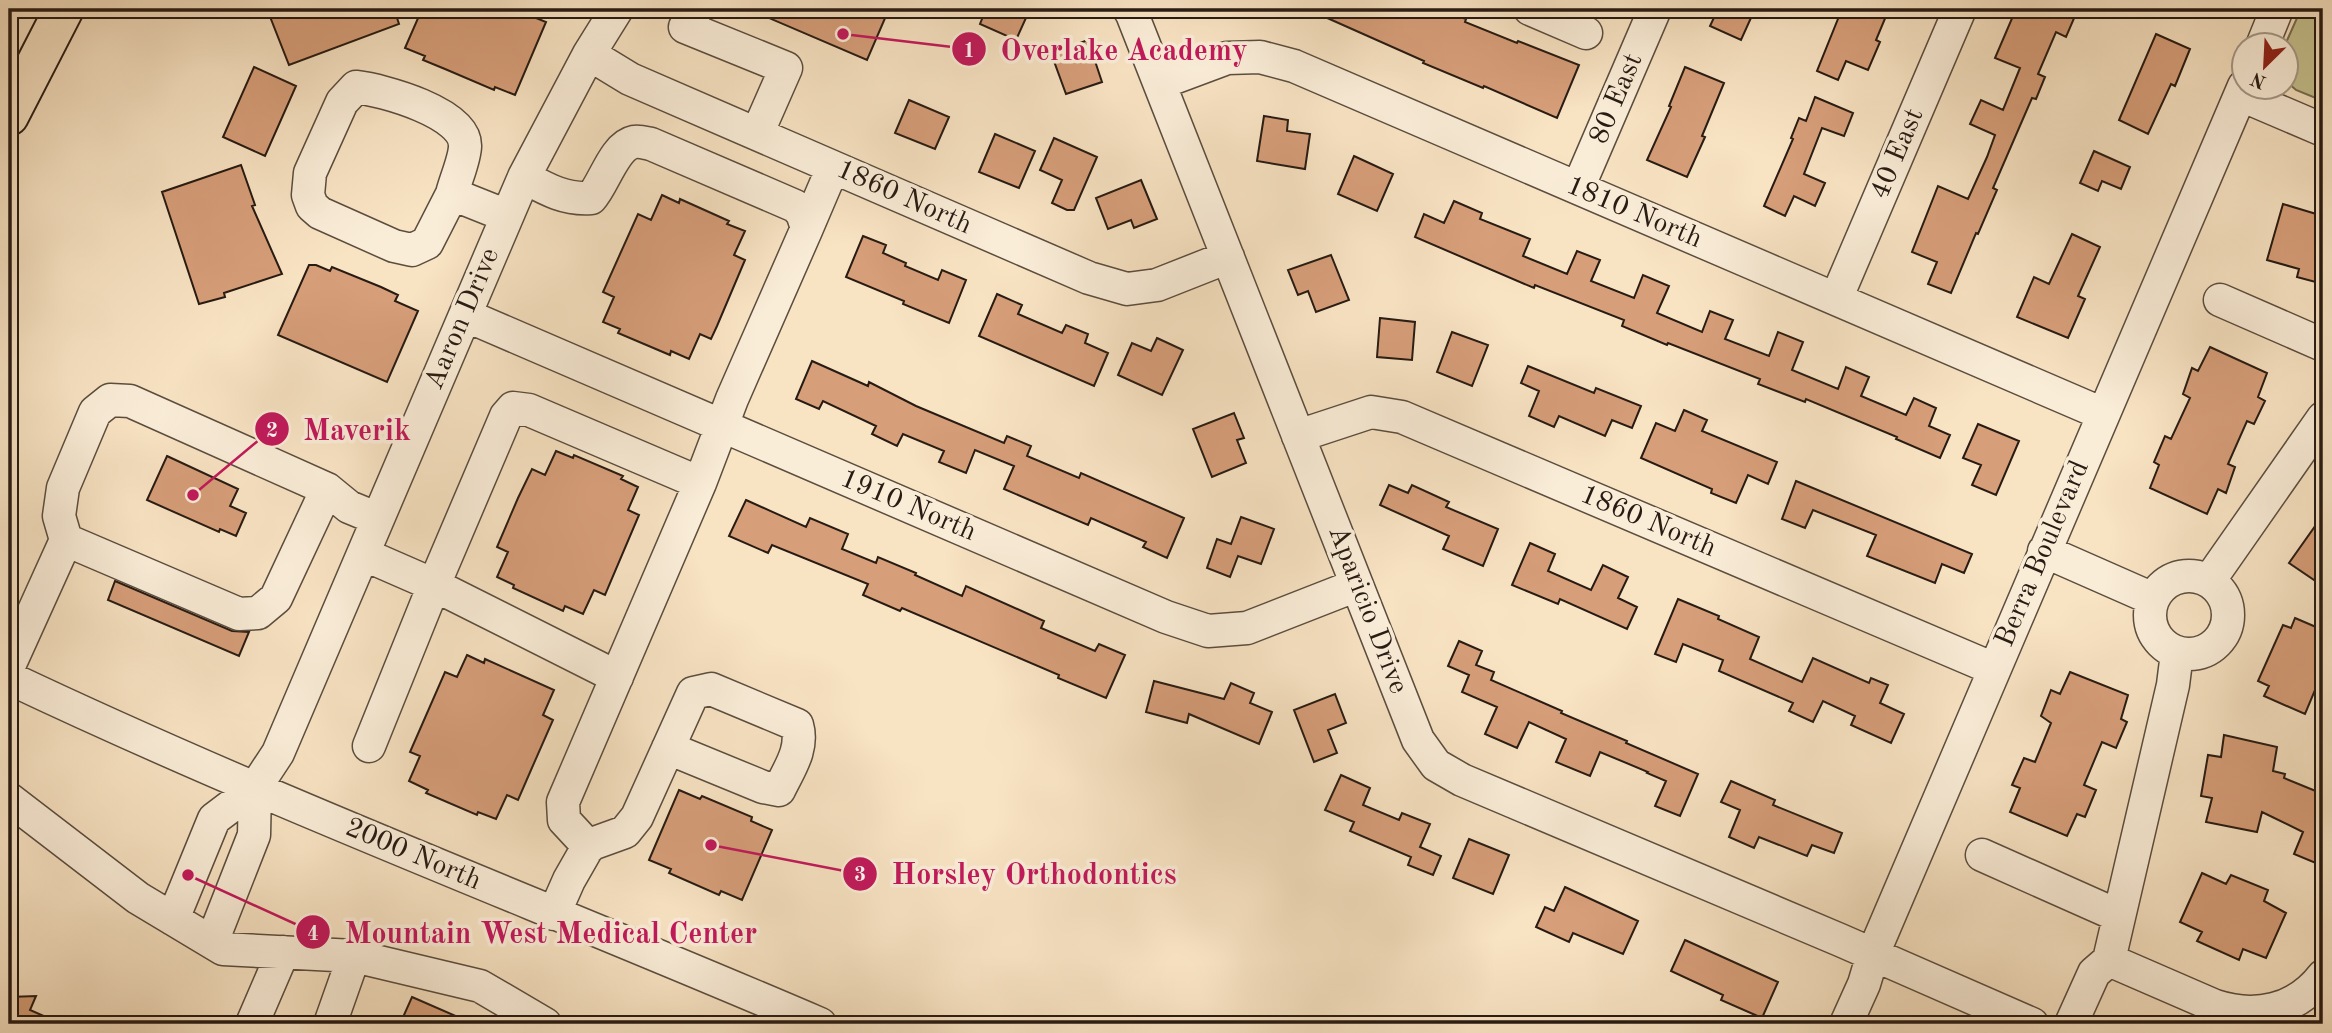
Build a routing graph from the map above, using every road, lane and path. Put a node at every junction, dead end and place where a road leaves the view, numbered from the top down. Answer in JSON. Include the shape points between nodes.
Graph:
{"nodes":[{"id":1,"x":64,"y":9,"type":"edge"},
{"id":2,"x":617,"y":9,"type":"edge"},
{"id":3,"x":697,"y":9,"type":"edge"},
{"id":4,"x":1129,"y":9,"type":"edge"},
{"id":5,"x":1530,"y":9,"type":"edge"},
{"id":6,"x":1655,"y":9,"type":"edge"},
{"id":7,"x":1960,"y":9,"type":"edge"},
{"id":8,"x":2277,"y":9,"type":"edge"},
{"id":9,"x":2268,"y":32,"type":"edge"},
{"id":10,"x":1586,"y":33,"type":"dead end"},
{"id":11,"x":589,"y":54,"type":"junction"},
{"id":12,"x":1160,"y":83,"type":"junction"},
{"id":13,"x":2238,"y":102,"type":"edge"},
{"id":14,"x":2267,"y":102,"type":"edge"},
{"id":15,"x":9,"y":116,"type":"edge"},
{"id":16,"x":2323,"y":130,"type":"edge"},
{"id":17,"x":757,"y":134,"type":"junction"},
{"id":18,"x":833,"y":167,"type":"junction"},
{"id":19,"x":524,"y":177,"type":"junction"},
{"id":20,"x":1578,"y":188,"type":"junction"},
{"id":21,"x":452,"y":194,"type":"junction"},
{"id":22,"x":507,"y":216,"type":"junction"},
{"id":23,"x":807,"y":228,"type":"junction"},
{"id":24,"x":1228,"y":257,"type":"junction"},
{"id":25,"x":1836,"y":299,"type":"junction"},
{"id":26,"x":2220,"y":300,"type":"dead end"},
{"id":27,"x":465,"y":315,"type":"junction"},
{"id":28,"x":2323,"y":345,"type":"edge"},
{"id":29,"x":2103,"y":414,"type":"junction"},
{"id":30,"x":2323,"y":418,"type":"edge"},
{"id":31,"x":722,"y":426,"type":"junction"},
{"id":32,"x":1298,"y":436,"type":"junction"},
{"id":33,"x":700,"y":483,"type":"junction"},
{"id":34,"x":327,"y":489,"type":"junction"},
{"id":35,"x":378,"y":519,"type":"junction"},
{"id":36,"x":66,"y":540,"type":"junction"},
{"id":37,"x":2044,"y":551,"type":"junction"},
{"id":38,"x":363,"y":554,"type":"junction"},
{"id":39,"x":2209,"y":581,"type":"junction"},
{"id":40,"x":434,"y":585,"type":"junction"},
{"id":41,"x":1357,"y":585,"type":"junction"},
{"id":42,"x":2153,"y":599,"type":"junction"},
{"id":43,"x":2177,"y":653,"type":"junction"},
{"id":44,"x":9,"y":666,"type":"edge"},
{"id":45,"x":1994,"y":669,"type":"junction"},
{"id":46,"x":617,"y":677,"type":"junction"},
{"id":47,"x":9,"y":678,"type":"edge"},
{"id":48,"x":369,"y":746,"type":"dead end"},
{"id":49,"x":668,"y":748,"type":"dead end"},
{"id":50,"x":255,"y":788,"type":"junction"},
{"id":51,"x":9,"y":799,"type":"edge"},
{"id":52,"x":589,"y":847,"type":"junction"},
{"id":53,"x":1982,"y":855,"type":"dead end"},
{"id":54,"x":554,"y":914,"type":"junction"},
{"id":55,"x":2119,"y":916,"type":"junction"},
{"id":56,"x":173,"y":919,"type":"junction"},
{"id":57,"x":212,"y":942,"type":"junction"},
{"id":58,"x":283,"y":952,"type":"junction"},
{"id":59,"x":1873,"y":954,"type":"junction"},
{"id":60,"x":354,"y":956,"type":"junction"},
{"id":61,"x":2109,"y":960,"type":"junction"},
{"id":62,"x":2323,"y":976,"type":"edge"},
{"id":63,"x":252,"y":1024,"type":"edge"},
{"id":64,"x":330,"y":1024,"type":"edge"},
{"id":65,"x":545,"y":1024,"type":"edge"},
{"id":66,"x":820,"y":1024,"type":"edge"},
{"id":67,"x":1846,"y":1024,"type":"edge"},
{"id":68,"x":2032,"y":1024,"type":"edge"},
{"id":69,"x":2071,"y":1024,"type":"edge"}],
"edges":[{"from":1,"to":15,"type":"highway"},
{"from":2,"to":11,"type":"street","name":"Aaron Drive"},
{"from":3,"to":17,"type":"street","via":[[685,27],[786,68]]},
{"from":4,"to":12,"type":"street","name":"Aparicio Drive"},
{"from":5,"to":10,"type":"street"},
{"from":6,"to":20,"type":"street","name":"80 East"},
{"from":7,"to":25,"type":"street","name":"40 East"},
{"from":8,"to":9,"type":"street"},
{"from":11,"to":17,"type":"street","name":"1860 North","via":[[630,79]]},
{"from":11,"to":19,"type":"street","name":"Aaron Drive"},
{"from":12,"to":20,"type":"street","name":"1810 North","via":[[1227,58],[1260,57],[1293,66]]},
{"from":12,"to":24,"type":"street","name":"Aparicio Drive"},
{"from":13,"to":29,"type":"street","name":"Berra Boulevard"},
{"from":14,"to":16,"type":"street"},
{"from":17,"to":18,"type":"street","name":"1860 North"},
{"from":18,"to":23,"type":"street"},
{"from":18,"to":24,"type":"street","name":"1860 North","via":[[1089,278],[1126,289],[1157,285]]},
{"from":19,"to":22,"type":"street","name":"Aaron Drive"},
{"from":19,"to":23,"type":"street","via":[[555,194],[590,198],[622,148],[634,142],[651,144],[795,206]]},
{"from":20,"to":25,"type":"street","name":"1810 North"},
{"from":21,"to":21,"type":"street","via":[[427,243],[412,250],[320,214],[308,195],[310,173],[342,102],[356,87],[442,114],[460,129],[466,145]]},
{"from":21,"to":22,"type":"street"},
{"from":22,"to":27,"type":"street","name":"Aaron Drive"},
{"from":23,"to":31,"type":"street"},
{"from":24,"to":32,"type":"street","name":"Aparicio Drive"},
{"from":25,"to":29,"type":"street","name":"1810 North"},
{"from":26,"to":28,"type":"street"},
{"from":27,"to":31,"type":"street","name":"1910 North"},
{"from":27,"to":35,"type":"street","name":"Aaron Drive"},
{"from":29,"to":37,"type":"street","name":"Berra Boulevard"},
{"from":30,"to":39,"type":"street"},
{"from":31,"to":33,"type":"street"},
{"from":31,"to":41,"type":"street","name":"1910 North","via":[[1208,631],[1247,628]]},
{"from":32,"to":41,"type":"street","name":"Aparicio Drive"},
{"from":32,"to":45,"type":"street","name":"1860 North","via":[[1371,412],[1402,417]]},
{"from":33,"to":40,"type":"street","via":[[529,410],[513,408]]},
{"from":33,"to":46,"type":"street"},
{"from":34,"to":35,"type":"street","via":[[349,507]]},
{"from":34,"to":36,"type":"street","via":[[276,598],[258,613],[239,614]]},
{"from":34,"to":36,"type":"street","via":[[130,401],[110,400],[95,412],[63,488],[59,516]]},
{"from":35,"to":38,"type":"street","name":"Aaron Drive"},
{"from":36,"to":44,"type":"street"},
{"from":37,"to":42,"type":"street"},
{"from":37,"to":45,"type":"street","name":"Berra Boulevard"},
{"from":38,"to":40,"type":"street"},
{"from":38,"to":50,"type":"street","name":"Aaron Drive","via":[[278,753]]},
{"from":39,"to":42,"type":"street","via":[[2177,577]]},
{"from":39,"to":43,"type":"street","via":[[2228,607],[2228,623],[2209,649]]},
{"from":40,"to":46,"type":"street"},
{"from":40,"to":48,"type":"street"},
{"from":41,"to":59,"type":"street","name":"Aparicio Drive","via":[[1418,740],[1436,765]]},
{"from":42,"to":43,"type":"street","via":[[2153,631]]},
{"from":43,"to":55,"type":"street"},
{"from":45,"to":59,"type":"street","name":"Berra Boulevard"},
{"from":46,"to":52,"type":"street","via":[[563,802],[564,820]]},
{"from":47,"to":50,"type":"street","name":"2000 North"},
{"from":49,"to":52,"type":"street","via":[[625,832]]},
{"from":50,"to":54,"type":"street","name":"2000 North"},
{"from":50,"to":56,"type":"street","via":[[214,819]]},
{"from":50,"to":57,"type":"street","via":[[254,835]]},
{"from":51,"to":56,"type":"street","via":[[138,898]]},
{"from":52,"to":54,"type":"street"},
{"from":53,"to":55,"type":"street"},
{"from":54,"to":66,"type":"street","name":"2000 North"},
{"from":55,"to":61,"type":"street"},
{"from":56,"to":57,"type":"street"},
{"from":57,"to":58,"type":"street","via":[[223,949]]},
{"from":58,"to":60,"type":"street"},
{"from":58,"to":63,"type":"street"},
{"from":59,"to":67,"type":"street","name":"Berra Boulevard"},
{"from":59,"to":68,"type":"street"},
{"from":60,"to":64,"type":"street"},
{"from":60,"to":65,"type":"street","via":[[480,986]]},
{"from":61,"to":62,"type":"street","via":[[2215,1006],[2249,1013],[2290,1003]]},
{"from":61,"to":69,"type":"street","via":[[2094,973]]}]}
